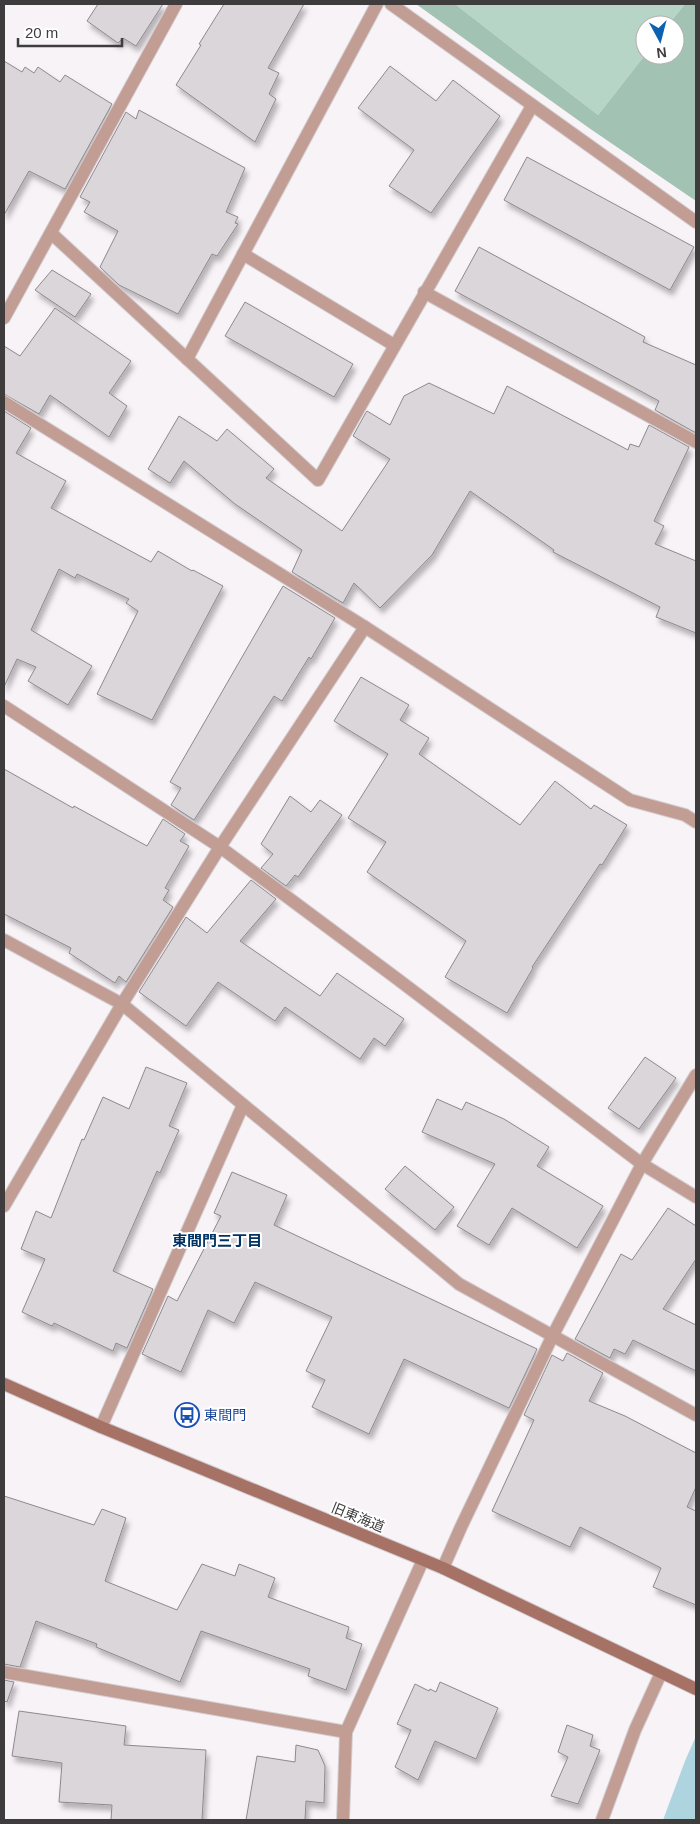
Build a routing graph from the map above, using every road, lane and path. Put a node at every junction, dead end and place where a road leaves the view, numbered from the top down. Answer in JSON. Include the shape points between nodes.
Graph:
{"nodes":[{"id":1,"x":176,"y":4,"type":"edge"},
{"id":2,"x":377,"y":4,"type":"edge"},
{"id":3,"x":391,"y":4,"type":"edge"},
{"id":4,"x":532,"y":106,"type":"junction"},
{"id":5,"x":696,"y":222,"type":"edge"},
{"id":6,"x":51,"y":233,"type":"junction"},
{"id":7,"x":243,"y":254,"type":"junction"},
{"id":8,"x":424,"y":292,"type":"junction"},
{"id":9,"x":4,"y":318,"type":"edge"},
{"id":10,"x":394,"y":346,"type":"junction"},
{"id":11,"x":187,"y":359,"type":"junction"},
{"id":12,"x":4,"y":402,"type":"edge"},
{"id":13,"x":696,"y":442,"type":"edge"},
{"id":14,"x":365,"y":627,"type":"junction"},
{"id":15,"x":4,"y":706,"type":"edge"},
{"id":16,"x":696,"y":822,"type":"edge"},
{"id":17,"x":220,"y":847,"type":"junction"},
{"id":18,"x":4,"y":940,"type":"edge"},
{"id":19,"x":122,"y":1004,"type":"junction"},
{"id":20,"x":696,"y":1075,"type":"edge"},
{"id":21,"x":243,"y":1105,"type":"junction"},
{"id":22,"x":642,"y":1164,"type":"junction"},
{"id":23,"x":696,"y":1198,"type":"edge"},
{"id":24,"x":4,"y":1206,"type":"edge"},
{"id":25,"x":552,"y":1337,"type":"junction"},
{"id":26,"x":4,"y":1384,"type":"edge"},
{"id":27,"x":696,"y":1415,"type":"edge"},
{"id":28,"x":100,"y":1427,"type":"junction"},
{"id":29,"x":423,"y":1560,"type":"junction"},
{"id":30,"x":443,"y":1568,"type":"junction"},
{"id":31,"x":4,"y":1672,"type":"edge"},
{"id":32,"x":661,"y":1673,"type":"junction"},
{"id":33,"x":696,"y":1689,"type":"edge"},
{"id":34,"x":346,"y":1732,"type":"junction"},
{"id":35,"x":343,"y":1820,"type":"edge"},
{"id":36,"x":602,"y":1820,"type":"edge"}],
"edges":[{"from":1,"to":6,"type":"street"},
{"from":2,"to":7,"type":"street"},
{"from":3,"to":4,"type":"street"},
{"from":4,"to":5,"type":"street"},
{"from":4,"to":8,"type":"street"},
{"from":6,"to":9,"type":"street"},
{"from":6,"to":11,"type":"street"},
{"from":7,"to":10,"type":"street"},
{"from":7,"to":11,"type":"street"},
{"from":8,"to":10,"type":"street"},
{"from":8,"to":13,"type":"street"},
{"from":10,"to":11,"type":"street","via":[[318,480]]},
{"from":12,"to":14,"type":"street"},
{"from":14,"to":16,"type":"street","via":[[630,800],[685,815]]},
{"from":14,"to":17,"type":"street"},
{"from":15,"to":17,"type":"street"},
{"from":17,"to":19,"type":"street"},
{"from":17,"to":22,"type":"street"},
{"from":18,"to":19,"type":"street"},
{"from":19,"to":21,"type":"street"},
{"from":19,"to":24,"type":"street"},
{"from":20,"to":22,"type":"street"},
{"from":21,"to":25,"type":"street","via":[[459,1284]]},
{"from":21,"to":28,"type":"street"},
{"from":22,"to":23,"type":"street"},
{"from":22,"to":25,"type":"street"},
{"from":25,"to":27,"type":"street"},
{"from":25,"to":30,"type":"street"},
{"from":26,"to":28,"type":"street","name":"旧東海道"},
{"from":28,"to":29,"type":"street","name":"旧東海道"},
{"from":29,"to":30,"type":"street","name":"旧東海道"},
{"from":29,"to":34,"type":"street"},
{"from":30,"to":32,"type":"street","name":"旧東海道"},
{"from":31,"to":34,"type":"street"},
{"from":32,"to":33,"type":"street","name":"旧東海道"},
{"from":32,"to":36,"type":"street","via":[[635,1730]]},
{"from":34,"to":35,"type":"street"}]}
